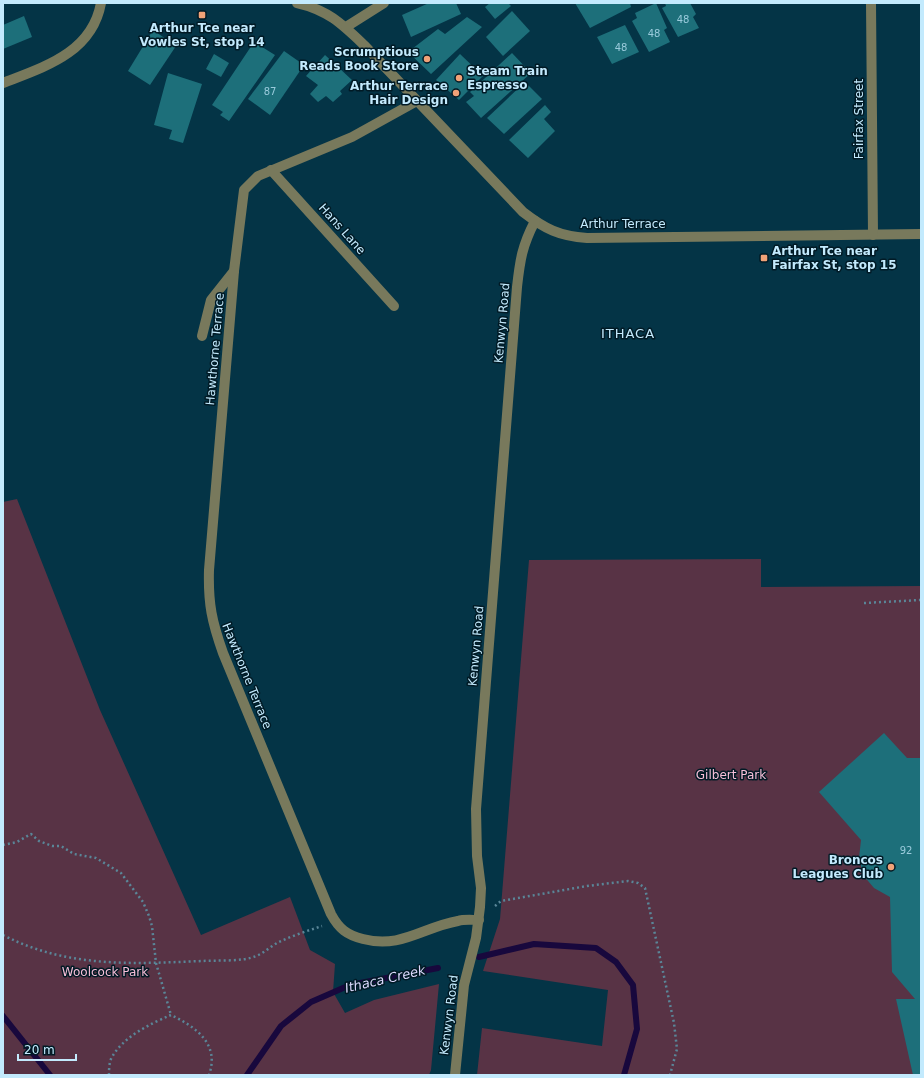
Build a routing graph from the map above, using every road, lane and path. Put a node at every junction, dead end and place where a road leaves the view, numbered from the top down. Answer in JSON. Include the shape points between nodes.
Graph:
{"nodes":[{"id":1,"x":101,"y":3,"type":"edge"},
{"id":2,"x":297,"y":3,"type":"edge"},
{"id":3,"x":384,"y":3,"type":"edge"},
{"id":4,"x":871,"y":3,"type":"edge"},
{"id":5,"x":346,"y":27,"type":"junction"},
{"id":6,"x":3,"y":83,"type":"edge"},
{"id":7,"x":417,"y":101,"type":"junction"},
{"id":8,"x":271,"y":170,"type":"junction"},
{"id":9,"x":535,"y":221,"type":"junction"},
{"id":10,"x":921,"y":234,"type":"edge"},
{"id":11,"x":873,"y":235,"type":"junction"},
{"id":12,"x":234,"y":271,"type":"junction"},
{"id":13,"x":394,"y":306,"type":"dead end"},
{"id":14,"x":202,"y":336,"type":"dead end"},
{"id":15,"x":921,"y":600,"type":"edge"},
{"id":16,"x":864,"y":603,"type":"dead end"},
{"id":17,"x":3,"y":846,"type":"edge"},
{"id":18,"x":479,"y":920,"type":"junction"},
{"id":19,"x":335,"y":922,"type":"junction"},
{"id":20,"x":3,"y":935,"type":"edge"},
{"id":21,"x":156,"y":962,"type":"junction"},
{"id":22,"x":171,"y":1015,"type":"junction"},
{"id":23,"x":109,"y":1075,"type":"edge"},
{"id":24,"x":209,"y":1075,"type":"edge"},
{"id":25,"x":455,"y":1075,"type":"edge"},
{"id":26,"x":670,"y":1075,"type":"edge"}],
"edges":[{"from":1,"to":6,"type":"street","via":[[93,26],[72,52]]},
{"from":2,"to":5,"type":"street","name":"Arthur Terrace","via":[[325,12]]},
{"from":3,"to":5,"type":"street"},
{"from":4,"to":11,"type":"street","name":"Fairfax Street"},
{"from":5,"to":7,"type":"street","name":"Arthur Terrace"},
{"from":7,"to":8,"type":"street","name":"Hawthorne Terrace","via":[[352,137]]},
{"from":7,"to":9,"type":"street","name":"Arthur Terrace","via":[[523,212]]},
{"from":8,"to":12,"type":"street","name":"Hawthorne Terrace","via":[[252,180],[244,190]]},
{"from":8,"to":13,"type":"street","name":"Hans Lane"},
{"from":9,"to":11,"type":"street","name":"Arthur Terrace","via":[[559,234],[587,238]]},
{"from":9,"to":18,"type":"street","name":"Kenwyn Road","via":[[524,241],[517,287],[476,809],[481,888]]},
{"from":10,"to":11,"type":"street","name":"Arthur Terrace"},
{"from":12,"to":14,"type":"street","name":"Hawthorne Terrace","via":[[211,300]]},
{"from":12,"to":19,"type":"street","name":"Hawthorne Terrace","via":[[209,570],[212,622]]},
{"from":15,"to":16,"type":"path"},
{"from":17,"to":21,"type":"path","via":[[31,834],[39,841],[52,846],[61,846],[74,854],[96,858],[121,873],[143,902],[149,916]]},
{"from":18,"to":19,"type":"street","name":"Hawthorne Terrace","via":[[459,920],[408,938],[382,943],[349,934],[340,929]]},
{"from":18,"to":25,"type":"street","name":"Kenwyn Road","via":[[464,985]]},
{"from":18,"to":26,"type":"path","via":[[501,901],[628,881],[645,888],[674,1023],[676,1049]]},
{"from":19,"to":21,"type":"path","via":[[277,943],[256,957]]},
{"from":20,"to":21,"type":"path","via":[[43,952],[74,958],[99,962]]},
{"from":21,"to":22,"type":"path"},
{"from":22,"to":23,"type":"path","via":[[154,1022],[126,1041],[111,1060]]},
{"from":22,"to":24,"type":"path","via":[[190,1024],[209,1044],[213,1064]]}]}
